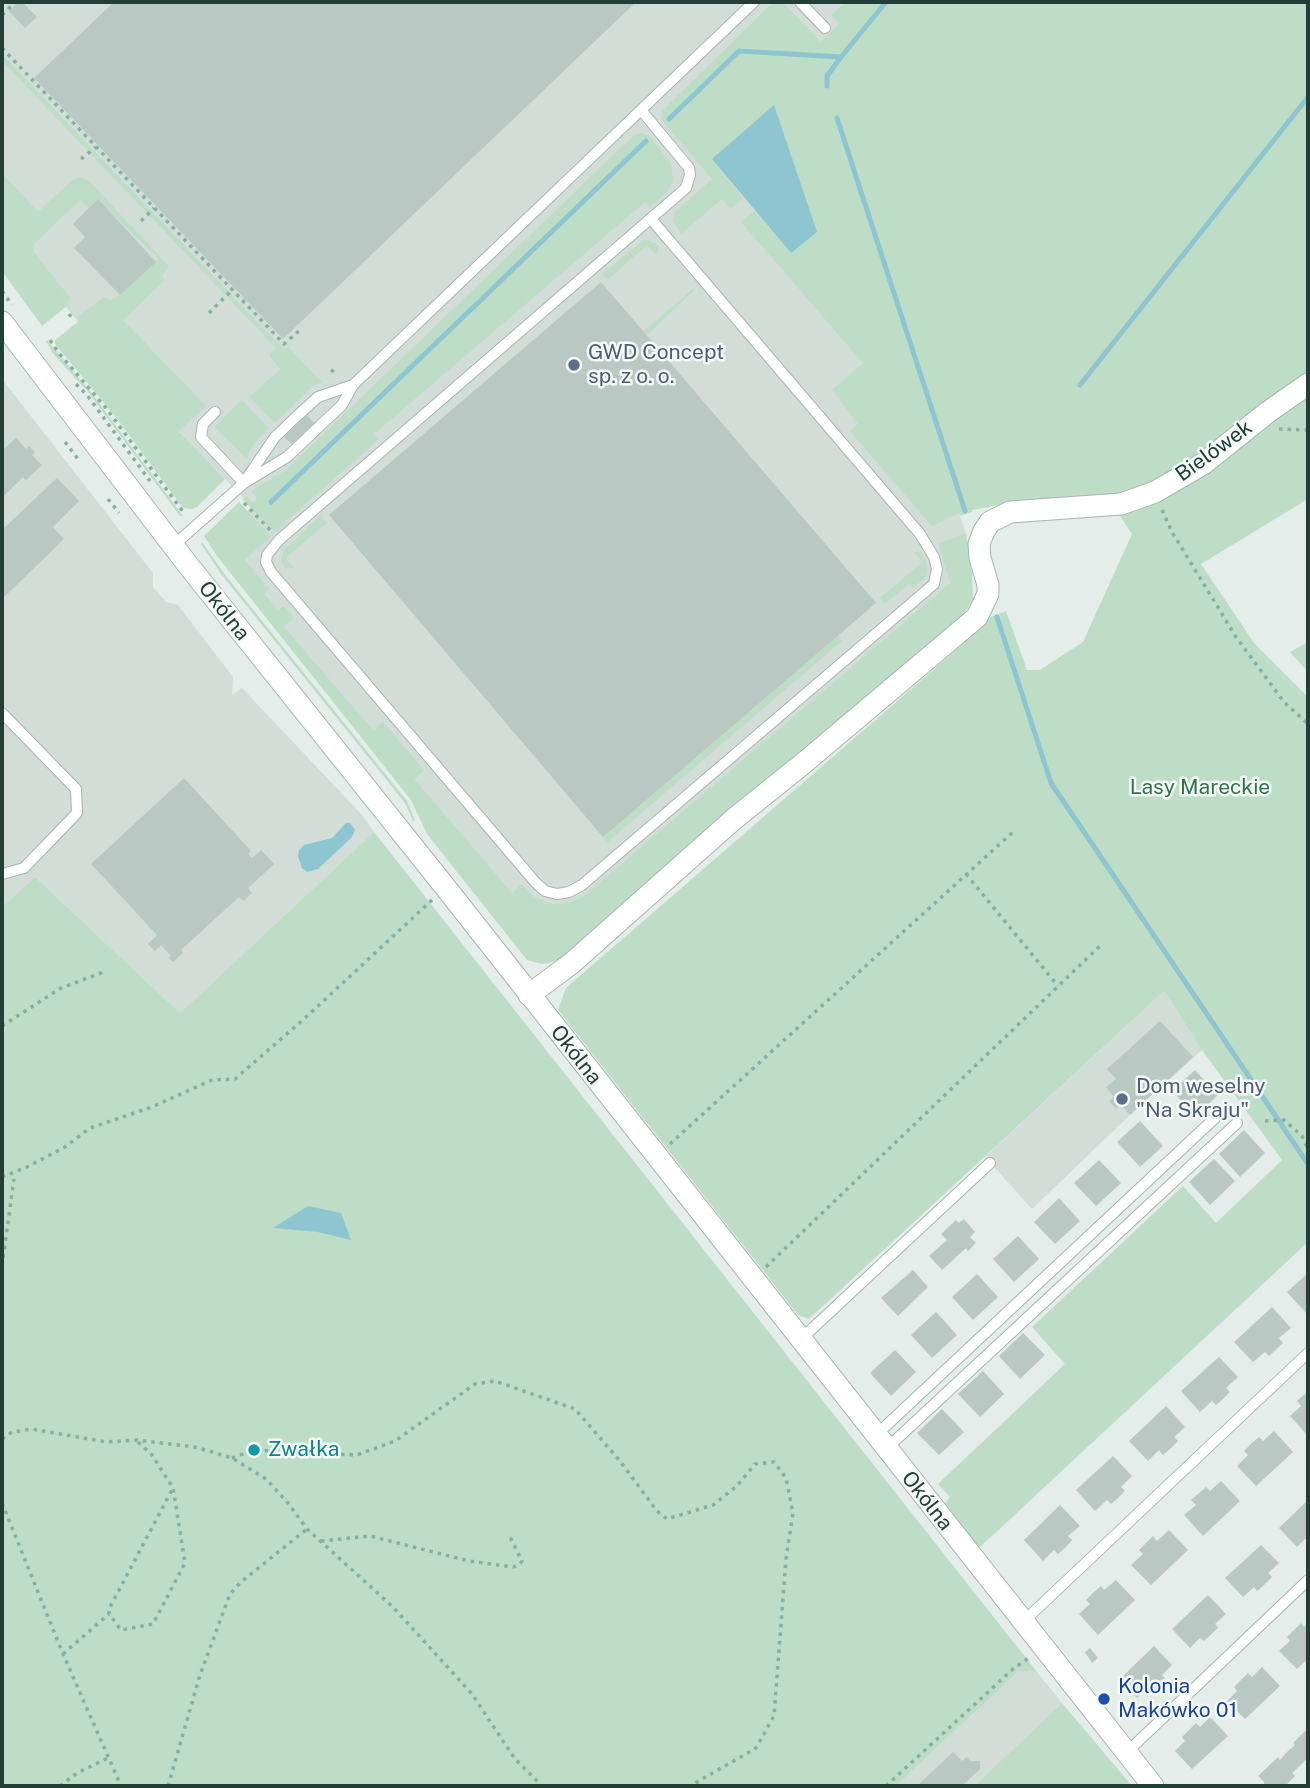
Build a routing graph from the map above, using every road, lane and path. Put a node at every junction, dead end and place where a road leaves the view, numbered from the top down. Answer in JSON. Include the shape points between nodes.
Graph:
{"nodes":[{"id":1,"x":16,"y":2,"type":"edge"},
{"id":2,"x":754,"y":2,"type":"edge"},
{"id":3,"x":800,"y":2,"type":"edge"},
{"id":4,"x":742,"y":6,"type":"edge"},
{"id":5,"x":2,"y":15,"type":"edge"},
{"id":6,"x":825,"y":28,"type":"dead end"},
{"id":7,"x":2,"y":48,"type":"edge"},
{"id":8,"x":641,"y":110,"type":"junction"},
{"id":9,"x":96,"y":146,"type":"junction"},
{"id":10,"x":81,"y":159,"type":"dead end"},
{"id":11,"x":154,"y":208,"type":"junction"},
{"id":12,"x":651,"y":219,"type":"junction"},
{"id":13,"x":141,"y":221,"type":"dead end"},
{"id":14,"x":232,"y":290,"type":"junction"},
{"id":15,"x":209,"y":313,"type":"dead end"},
{"id":16,"x":69,"y":314,"type":"dead end"},
{"id":17,"x":74,"y":321,"type":"dead end"},
{"id":18,"x":2,"y":322,"type":"edge"},
{"id":19,"x":301,"y":329,"type":"dead end"},
{"id":20,"x":50,"y":340,"type":"dead end"},
{"id":21,"x":337,"y":367,"type":"dead end"},
{"id":22,"x":331,"y":373,"type":"dead end"},
{"id":23,"x":1308,"y":384,"type":"edge"},
{"id":24,"x":353,"y":385,"type":"junction"},
{"id":25,"x":215,"y":412,"type":"dead end"},
{"id":26,"x":65,"y":442,"type":"dead end"},
{"id":27,"x":78,"y":459,"type":"dead end"},
{"id":28,"x":244,"y":484,"type":"junction"},
{"id":29,"x":1155,"y":492,"type":"junction"},
{"id":30,"x":108,"y":499,"type":"dead end"},
{"id":31,"x":241,"y":500,"type":"dead end"},
{"id":32,"x":119,"y":513,"type":"dead end"},
{"id":33,"x":184,"y":513,"type":"dead end"},
{"id":34,"x":279,"y":540,"type":"junction"},
{"id":35,"x":173,"y":546,"type":"junction"},
{"id":36,"x":2,"y":713,"type":"edge"},
{"id":37,"x":1308,"y":724,"type":"edge"},
{"id":38,"x":1013,"y":832,"type":"dead end"},
{"id":39,"x":2,"y":874,"type":"edge"},
{"id":40,"x":966,"y":874,"type":"junction"},
{"id":41,"x":446,"y":888,"type":"junction"},
{"id":42,"x":1100,"y":946,"type":"dead end"},
{"id":43,"x":106,"y":971,"type":"dead end"},
{"id":44,"x":1058,"y":986,"type":"junction"},
{"id":45,"x":529,"y":995,"type":"junction"},
{"id":46,"x":2,"y":1026,"type":"edge"},
{"id":47,"x":1216,"y":1118,"type":"dead end"},
{"id":48,"x":1265,"y":1121,"type":"dead end"},
{"id":49,"x":1237,"y":1123,"type":"dead end"},
{"id":50,"x":1308,"y":1134,"type":"edge"},
{"id":51,"x":1302,"y":1136,"type":"junction"},
{"id":52,"x":1308,"y":1149,"type":"edge"},
{"id":53,"x":657,"y":1157,"type":"junction"},
{"id":54,"x":990,"y":1163,"type":"dead end"},
{"id":55,"x":2,"y":1177,"type":"edge"},
{"id":56,"x":14,"y":1178,"type":"dead end"},
{"id":57,"x":2,"y":1266,"type":"edge"},
{"id":58,"x":753,"y":1279,"type":"junction"},
{"id":59,"x":799,"y":1340,"type":"junction"},
{"id":60,"x":1308,"y":1353,"type":"edge"},
{"id":61,"x":2,"y":1439,"type":"edge"},
{"id":62,"x":137,"y":1440,"type":"junction"},
{"id":63,"x":881,"y":1443,"type":"junction"},
{"id":64,"x":232,"y":1458,"type":"junction"},
{"id":65,"x":173,"y":1488,"type":"junction"},
{"id":66,"x":2,"y":1503,"type":"edge"},
{"id":67,"x":307,"y":1529,"type":"junction"},
{"id":68,"x":510,"y":1537,"type":"dead end"},
{"id":69,"x":321,"y":1541,"type":"junction"},
{"id":70,"x":1308,"y":1580,"type":"edge"},
{"id":71,"x":109,"y":1614,"type":"junction"},
{"id":72,"x":1023,"y":1622,"type":"junction"},
{"id":73,"x":1043,"y":1648,"type":"junction"},
{"id":74,"x":63,"y":1654,"type":"junction"},
{"id":75,"x":1126,"y":1753,"type":"junction"},
{"id":76,"x":108,"y":1758,"type":"junction"},
{"id":77,"x":60,"y":1786,"type":"edge"},
{"id":78,"x":121,"y":1786,"type":"edge"},
{"id":79,"x":168,"y":1786,"type":"edge"},
{"id":80,"x":542,"y":1786,"type":"edge"},
{"id":81,"x":690,"y":1786,"type":"edge"},
{"id":82,"x":886,"y":1786,"type":"edge"},
{"id":83,"x":1153,"y":1786,"type":"edge"}],
"edges":[{"from":1,"to":5,"type":"path"},
{"from":2,"to":4,"type":"lane"},
{"from":3,"to":6,"type":"lane"},
{"from":4,"to":8,"type":"lane"},
{"from":7,"to":9,"type":"path"},
{"from":8,"to":12,"type":"lane","via":[[690,175],[686,188]]},
{"from":8,"to":24,"type":"lane"},
{"from":9,"to":10,"type":"path"},
{"from":9,"to":11,"type":"path"},
{"from":11,"to":13,"type":"path"},
{"from":11,"to":14,"type":"path"},
{"from":12,"to":34,"type":"lane"},
{"from":12,"to":34,"type":"lane","via":[[920,534],[934,557],[934,584],[582,886],[557,894],[536,883],[271,572],[267,555]]},
{"from":14,"to":15,"type":"path"},
{"from":14,"to":19,"type":"path","via":[[284,344]]},
{"from":16,"to":17,"type":"path"},
{"from":18,"to":35,"type":"street","name":"Okólna"},
{"from":20,"to":33,"type":"path"},
{"from":21,"to":22,"type":"path"},
{"from":23,"to":29,"type":"street","name":"Bielówek","via":[[1203,464]]},
{"from":24,"to":28,"type":"lane","via":[[342,405],[287,457]]},
{"from":24,"to":28,"type":"lane","via":[[318,397],[297,416],[275,436]]},
{"from":25,"to":28,"type":"lane","via":[[203,425],[201,437]]},
{"from":26,"to":27,"type":"path"},
{"from":28,"to":35,"type":"lane"},
{"from":29,"to":37,"type":"path","via":[[1172,532],[1236,637],[1284,702]]},
{"from":29,"to":45,"type":"street","name":"Bielówek","via":[[1121,504],[1010,512],[990,522],[979,544],[988,585],[986,603],[977,617]]},
{"from":30,"to":32,"type":"path"},
{"from":31,"to":34,"type":"path"},
{"from":35,"to":41,"type":"street","name":"Okólna"},
{"from":36,"to":39,"type":"lane","via":[[76,789],[77,813],[23,868]]},
{"from":38,"to":40,"type":"path"},
{"from":40,"to":44,"type":"path"},
{"from":40,"to":53,"type":"path"},
{"from":41,"to":45,"type":"street","name":"Okólna"},
{"from":41,"to":55,"type":"path","via":[[235,1079],[212,1080],[90,1128],[65,1147]]},
{"from":42,"to":44,"type":"path"},
{"from":43,"to":46,"type":"path","via":[[61,988]]},
{"from":44,"to":58,"type":"path"},
{"from":45,"to":53,"type":"street","name":"Okólna"},
{"from":47,"to":63,"type":"lane"},
{"from":48,"to":51,"type":"path","via":[[1284,1120]]},
{"from":49,"to":63,"type":"lane"},
{"from":50,"to":51,"type":"path"},
{"from":51,"to":52,"type":"path"},
{"from":53,"to":58,"type":"street","name":"Okólna"},
{"from":54,"to":59,"type":"lane"},
{"from":56,"to":57,"type":"path"},
{"from":58,"to":59,"type":"street","name":"Okólna"},
{"from":59,"to":63,"type":"street","name":"Okólna"},
{"from":60,"to":72,"type":"lane"},
{"from":61,"to":62,"type":"path","via":[[32,1429],[106,1442]]},
{"from":62,"to":64,"type":"path","via":[[195,1447]]},
{"from":62,"to":65,"type":"path"},
{"from":63,"to":72,"type":"street","name":"Okólna"},
{"from":64,"to":67,"type":"path","via":[[266,1479]]},
{"from":64,"to":81,"type":"path","via":[[254,1450],[357,1455],[395,1441],[475,1384],[495,1381],[575,1409],[667,1519],[713,1505],[755,1464],[774,1462],[786,1478],[793,1513],[774,1716],[756,1748]]},
{"from":65,"to":71,"type":"path","via":[[115,1594]]},
{"from":65,"to":71,"type":"path","via":[[185,1563],[153,1624],[121,1630]]},
{"from":66,"to":74,"type":"path"},
{"from":67,"to":69,"type":"path"},
{"from":67,"to":79,"type":"path","via":[[230,1594],[200,1675]]},
{"from":68,"to":69,"type":"path","via":[[522,1561],[513,1567],[370,1536]]},
{"from":69,"to":80,"type":"path","via":[[393,1607],[472,1694],[514,1759]]},
{"from":70,"to":75,"type":"lane"},
{"from":71,"to":74,"type":"path"},
{"from":72,"to":73,"type":"street","name":"Okólna"},
{"from":73,"to":75,"type":"street","name":"Okólna"},
{"from":73,"to":82,"type":"path","via":[[1013,1669]]},
{"from":74,"to":76,"type":"path"},
{"from":75,"to":83,"type":"street","name":"Okólna"},
{"from":76,"to":77,"type":"path"},
{"from":76,"to":78,"type":"path"}]}
